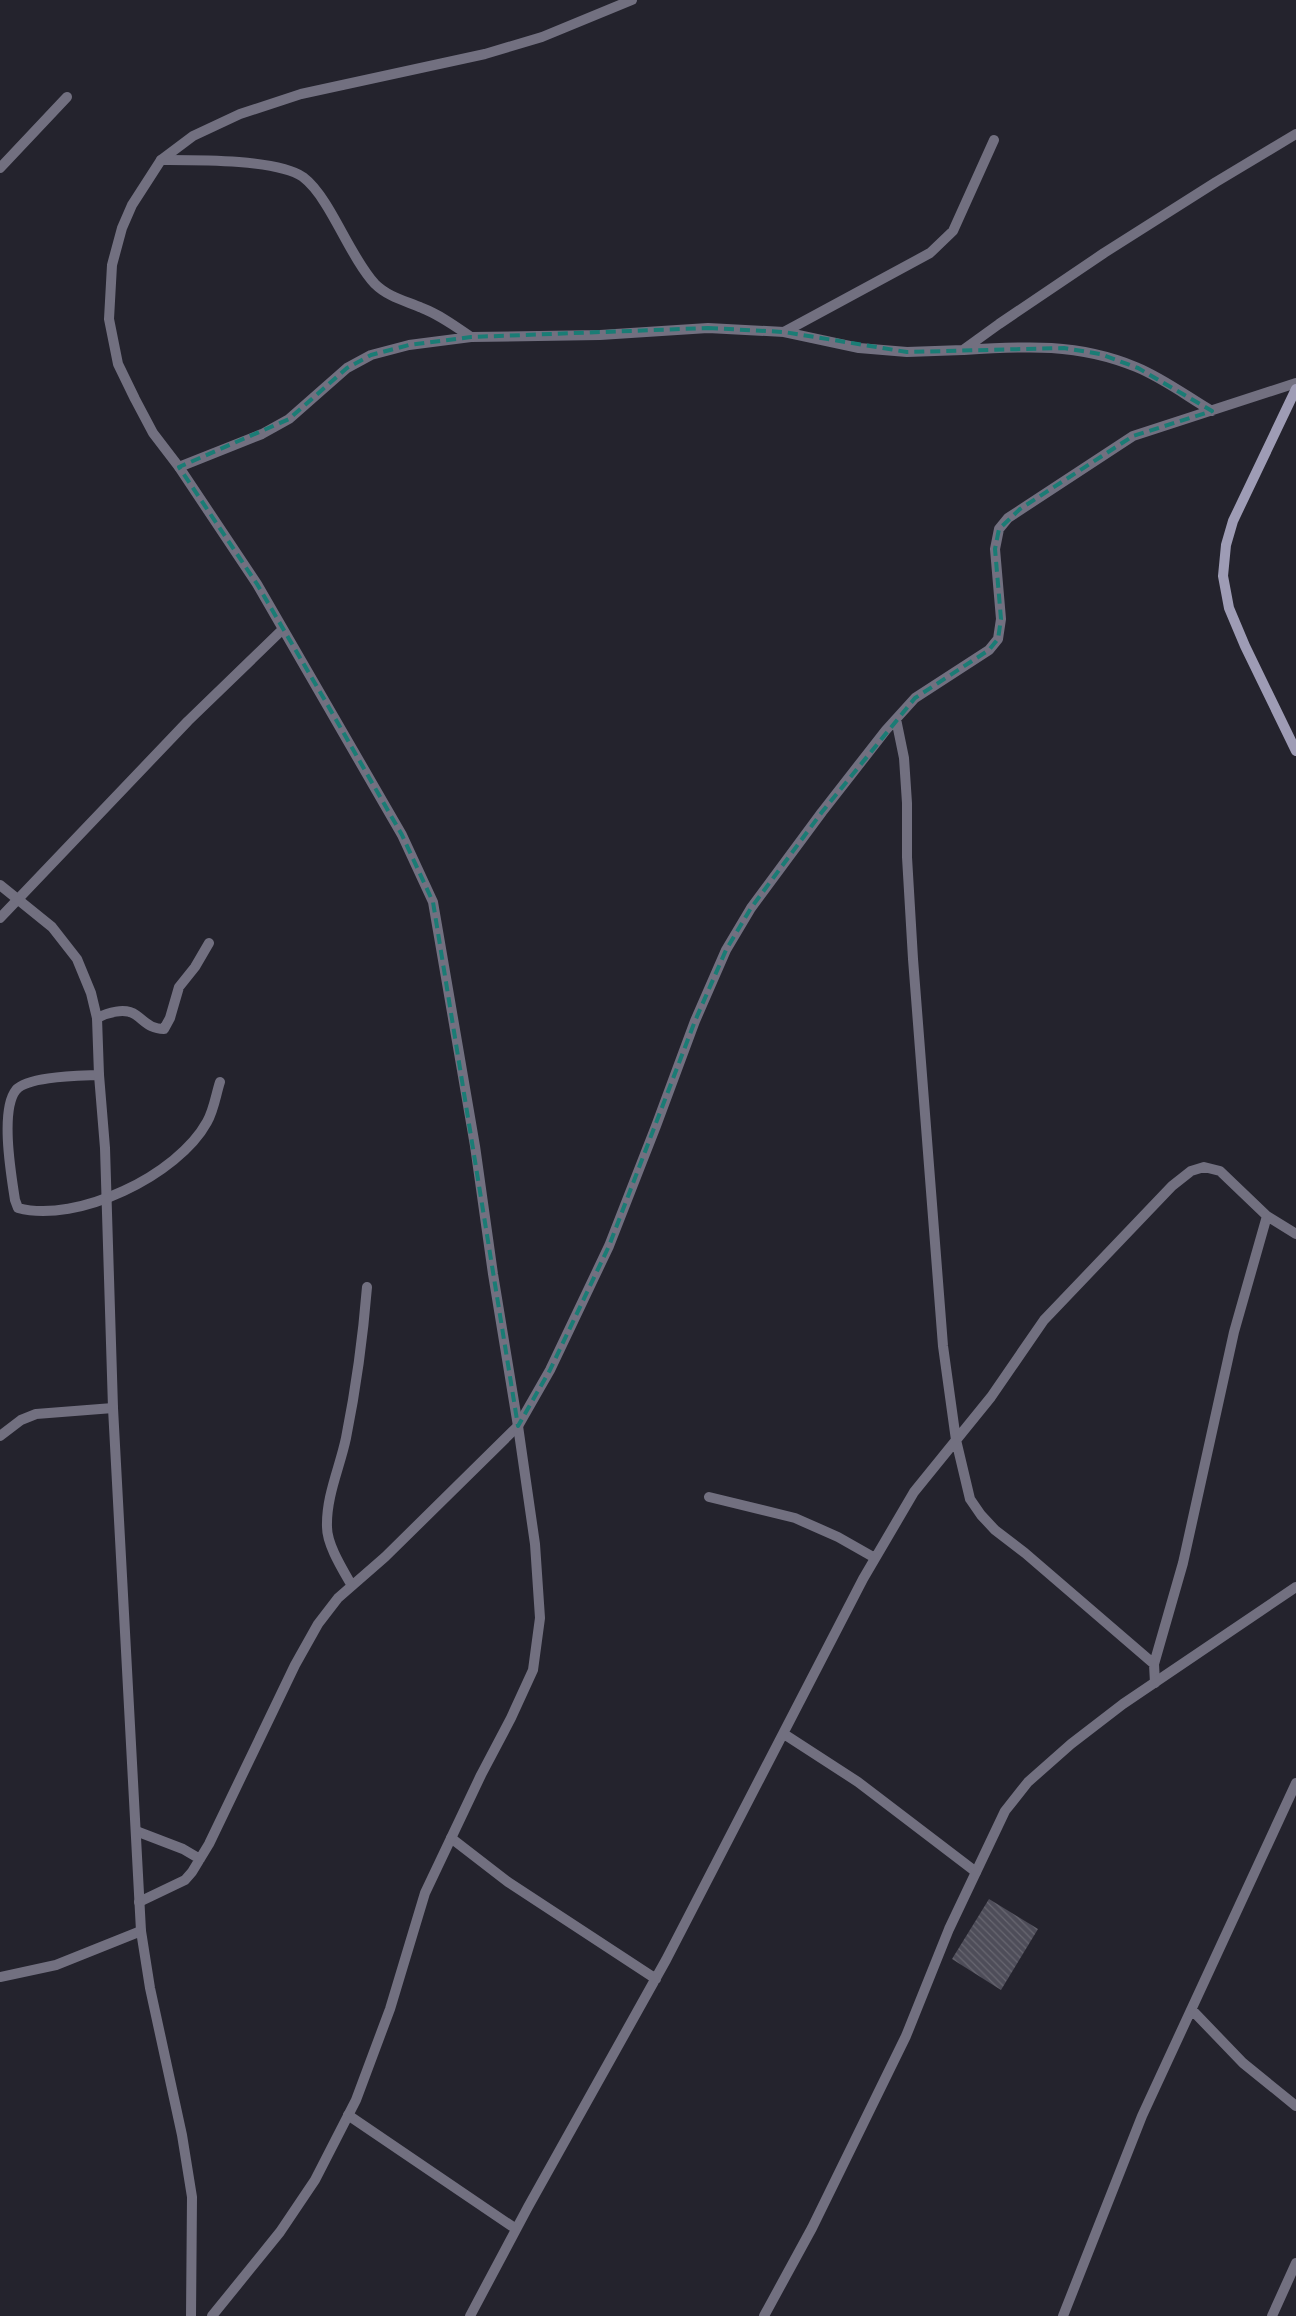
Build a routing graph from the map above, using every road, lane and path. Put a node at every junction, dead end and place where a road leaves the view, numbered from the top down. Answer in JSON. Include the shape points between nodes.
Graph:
{"nodes":[{"id":1,"x":632,"y":0,"type":"edge"},
{"id":2,"x":67,"y":97,"type":"dead end"},
{"id":3,"x":1296,"y":134,"type":"edge"},
{"id":4,"x":994,"y":140,"type":"dead end"},
{"id":5,"x":161,"y":160,"type":"junction"},
{"id":6,"x":0,"y":168,"type":"edge"},
{"id":7,"x":784,"y":332,"type":"junction"},
{"id":8,"x":471,"y":337,"type":"junction"},
{"id":9,"x":963,"y":350,"type":"junction"},
{"id":10,"x":1296,"y":383,"type":"edge"},
{"id":11,"x":1296,"y":389,"type":"edge"},
{"id":12,"x":1212,"y":411,"type":"junction"},
{"id":13,"x":179,"y":467,"type":"junction"},
{"id":14,"x":282,"y":630,"type":"junction"},
{"id":15,"x":896,"y":719,"type":"junction"},
{"id":16,"x":1296,"y":751,"type":"edge"},
{"id":17,"x":0,"y":884,"type":"edge"},
{"id":18,"x":16,"y":899,"type":"junction"},
{"id":19,"x":0,"y":918,"type":"edge"},
{"id":20,"x":209,"y":942,"type":"dead end"},
{"id":21,"x":97,"y":1018,"type":"junction"},
{"id":22,"x":99,"y":1074,"type":"junction"},
{"id":23,"x":220,"y":1082,"type":"dead end"},
{"id":24,"x":107,"y":1198,"type":"junction"},
{"id":25,"x":1267,"y":1216,"type":"junction"},
{"id":26,"x":1296,"y":1234,"type":"edge"},
{"id":27,"x":367,"y":1287,"type":"dead end"},
{"id":28,"x":113,"y":1408,"type":"junction"},
{"id":29,"x":518,"y":1426,"type":"junction"},
{"id":30,"x":0,"y":1436,"type":"edge"},
{"id":31,"x":956,"y":1440,"type":"junction"},
{"id":32,"x":709,"y":1497,"type":"dead end"},
{"id":33,"x":875,"y":1558,"type":"junction"},
{"id":34,"x":352,"y":1586,"type":"junction"},
{"id":35,"x":1296,"y":1587,"type":"edge"},
{"id":36,"x":1154,"y":1664,"type":"junction"},
{"id":37,"x":1155,"y":1683,"type":"junction"},
{"id":38,"x":784,"y":1734,"type":"junction"},
{"id":39,"x":1296,"y":1783,"type":"edge"},
{"id":40,"x":136,"y":1831,"type":"junction"},
{"id":41,"x":451,"y":1838,"type":"junction"},
{"id":42,"x":200,"y":1859,"type":"junction"},
{"id":43,"x":976,"y":1872,"type":"junction"},
{"id":44,"x":139,"y":1902,"type":"junction"},
{"id":45,"x":141,"y":1931,"type":"junction"},
{"id":46,"x":0,"y":1977,"type":"edge"},
{"id":47,"x":656,"y":1979,"type":"junction"},
{"id":48,"x":1192,"y":2010,"type":"junction"},
{"id":49,"x":1296,"y":2106,"type":"edge"},
{"id":50,"x":348,"y":2115,"type":"junction"},
{"id":51,"x":516,"y":2229,"type":"junction"},
{"id":52,"x":1296,"y":2263,"type":"edge"},
{"id":53,"x":191,"y":2316,"type":"edge"},
{"id":54,"x":212,"y":2316,"type":"edge"},
{"id":55,"x":470,"y":2316,"type":"edge"},
{"id":56,"x":764,"y":2316,"type":"edge"},
{"id":57,"x":1064,"y":2316,"type":"edge"},
{"id":58,"x":1272,"y":2316,"type":"edge"}],
"edges":[{"from":1,"to":5,"type":"street","via":[[542,37],[485,54],[301,94],[240,114],[193,136]]},
{"from":2,"to":6,"type":"street"},
{"from":3,"to":9,"type":"street","via":[[1104,253]]},
{"from":4,"to":7,"type":"street","via":[[953,232],[941,244]]},
{"from":5,"to":8,"type":"street","via":[[238,162],[281,168],[303,177],[323,200],[376,285],[394,297],[452,323]]},
{"from":5,"to":13,"type":"street","via":[[132,205],[122,228],[112,266],[109,319],[118,364],[153,433]]},
{"from":7,"to":8,"type":"street","via":[[708,328],[600,335]]},
{"from":7,"to":9,"type":"street","via":[[859,348],[907,352]]},
{"from":8,"to":13,"type":"street","via":[[409,345],[371,355],[347,368],[289,419],[262,434]]},
{"from":9,"to":12,"type":"street","via":[[1023,346],[1100,354],[1138,368]]},
{"from":10,"to":12,"type":"street"},
{"from":11,"to":16,"type":"main road","via":[[1234,521],[1226,545],[1223,576],[1229,608],[1244,646]]},
{"from":12,"to":15,"type":"street","via":[[1133,436],[1008,518],[999,529],[996,548],[1001,619],[998,639],[989,650],[916,698]]},
{"from":13,"to":14,"type":"street","via":[[257,584]]},
{"from":14,"to":18,"type":"street","via":[[188,721]]},
{"from":14,"to":29,"type":"street","via":[[402,835],[433,902],[474,1137]]},
{"from":15,"to":29,"type":"street","via":[[751,908],[726,950],[695,1021],[609,1246],[550,1370]]},
{"from":15,"to":31,"type":"street","via":[[904,758],[913,950],[943,1346]]},
{"from":17,"to":18,"type":"street"},
{"from":18,"to":19,"type":"street"},
{"from":18,"to":21,"type":"street","via":[[52,927],[77,959]]},
{"from":20,"to":21,"type":"street","via":[[179,987],[164,1029],[154,1029],[134,1013],[114,1012]]},
{"from":21,"to":22,"type":"street"},
{"from":22,"to":24,"type":"street"},
{"from":22,"to":24,"type":"street","via":[[37,1081],[19,1087],[10,1100],[6,1126],[14,1200],[18,1208],[40,1212]]},
{"from":23,"to":24,"type":"street","via":[[208,1121],[192,1143],[154,1174]]},
{"from":24,"to":28,"type":"street"},
{"from":25,"to":26,"type":"street"},
{"from":25,"to":31,"type":"street","via":[[1220,1171],[1204,1167],[1191,1170],[1044,1320],[991,1397]]},
{"from":25,"to":36,"type":"street","via":[[1234,1332],[1183,1563]]},
{"from":27,"to":34,"type":"street","via":[[364,1331],[346,1439],[331,1492],[327,1528],[337,1559]]},
{"from":28,"to":30,"type":"street","via":[[36,1414],[21,1420]]},
{"from":28,"to":40,"type":"street"},
{"from":29,"to":34,"type":"street"},
{"from":29,"to":41,"type":"street","via":[[535,1544],[540,1618],[533,1670]]},
{"from":31,"to":33,"type":"street","via":[[914,1492]]},
{"from":31,"to":36,"type":"street","via":[[970,1499],[981,1515]]},
{"from":32,"to":33,"type":"street","via":[[795,1518]]},
{"from":33,"to":38,"type":"street"},
{"from":34,"to":42,"type":"street","via":[[318,1624],[294,1665]]},
{"from":35,"to":37,"type":"street"},
{"from":36,"to":37,"type":"street"},
{"from":37,"to":43,"type":"street","via":[[1101,1721],[1028,1782],[1005,1811]]},
{"from":38,"to":43,"type":"street","via":[[858,1782]]},
{"from":38,"to":47,"type":"street"},
{"from":39,"to":48,"type":"street"},
{"from":40,"to":42,"type":"street"},
{"from":40,"to":44,"type":"street"},
{"from":41,"to":47,"type":"street","via":[[508,1882]]},
{"from":41,"to":50,"type":"street","via":[[425,1893],[390,2009]]},
{"from":42,"to":44,"type":"street","via":[[184,1880]]},
{"from":43,"to":56,"type":"street","via":[[906,2036],[812,2228]]},
{"from":44,"to":45,"type":"street"},
{"from":45,"to":46,"type":"street","via":[[56,1964]]},
{"from":45,"to":53,"type":"street","via":[[192,2197]]},
{"from":47,"to":51,"type":"street"},
{"from":48,"to":49,"type":"street","via":[[1243,2063]]},
{"from":48,"to":57,"type":"street","via":[[1142,2116]]},
{"from":50,"to":51,"type":"street"},
{"from":50,"to":54,"type":"street","via":[[315,2180],[280,2232]]},
{"from":51,"to":55,"type":"street"},
{"from":52,"to":58,"type":"street"}]}
